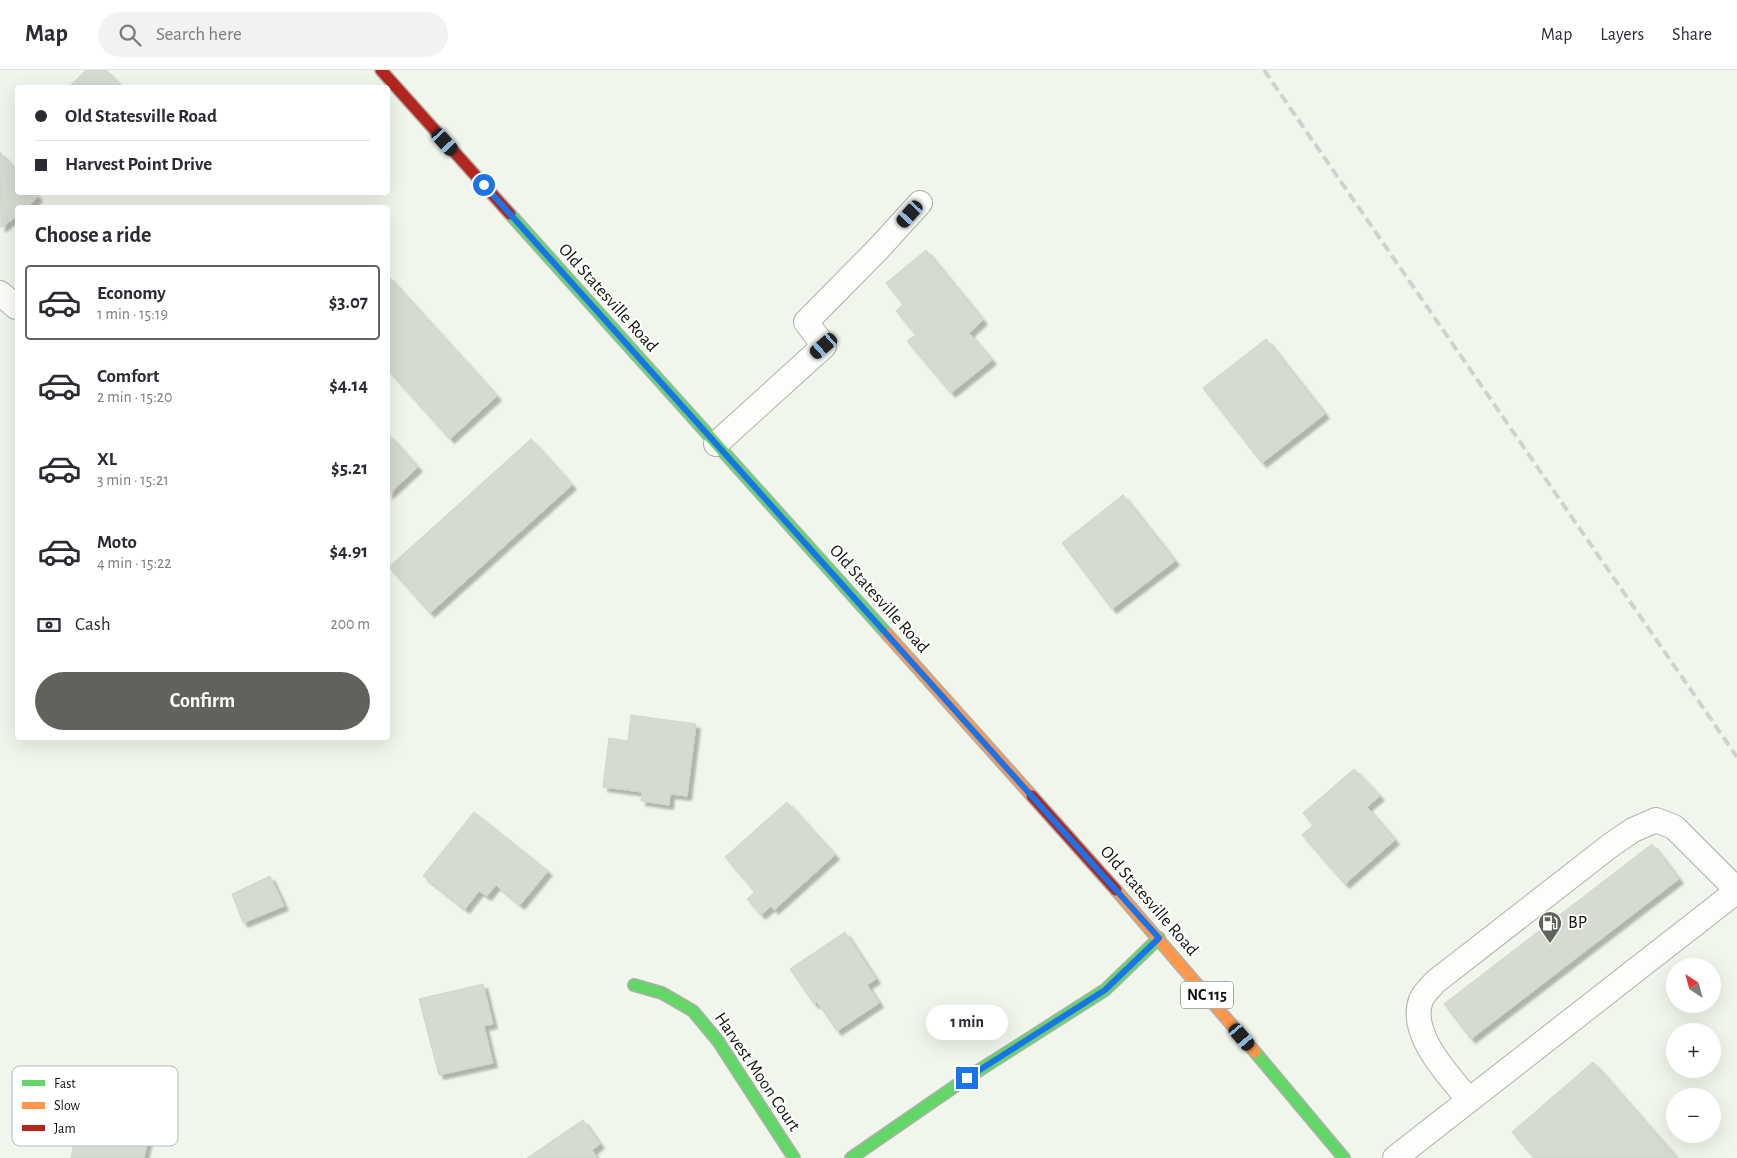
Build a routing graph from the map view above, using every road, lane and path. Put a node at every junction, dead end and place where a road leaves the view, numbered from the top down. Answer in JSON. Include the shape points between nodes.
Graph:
{"nodes":[{"id":1,"x":381,"y":70,"type":"edge"},
{"id":2,"x":920,"y":203,"type":"dead end"},
{"id":3,"x":716,"y":444,"type":"junction"},
{"id":4,"x":1737,"y":890,"type":"edge"},
{"id":5,"x":1159,"y":938,"type":"junction"},
{"id":6,"x":634,"y":985,"type":"dead end"},
{"id":7,"x":1469,"y":1100,"type":"junction"},
{"id":8,"x":794,"y":1158,"type":"edge"},
{"id":9,"x":851,"y":1158,"type":"edge"},
{"id":10,"x":1344,"y":1158,"type":"edge"},
{"id":11,"x":1395,"y":1158,"type":"edge"}],
"edges":[{"from":1,"to":3,"type":"main road","name":"Old Statesville Road","number":"NC 115"},
{"from":2,"to":3,"type":"lane","via":[[806,322],[824,346]]},
{"from":3,"to":5,"type":"main road","name":"Old Statesville Road","number":"NC 115"},
{"from":4,"to":7,"type":"lane"},
{"from":4,"to":7,"type":"lane","via":[[1674,827],[1656,820],[1611,845],[1435,982],[1421,1000],[1419,1023],[1428,1046]]},
{"from":5,"to":9,"type":"main road","via":[[1105,990],[967,1078]]},
{"from":5,"to":10,"type":"main road","name":"Old Statesville Road","number":"NC 115"},
{"from":6,"to":8,"type":"main road","name":"Harvest Moon Court","via":[[662,993],[693,1011],[718,1041]]},
{"from":7,"to":11,"type":"lane"}]}
